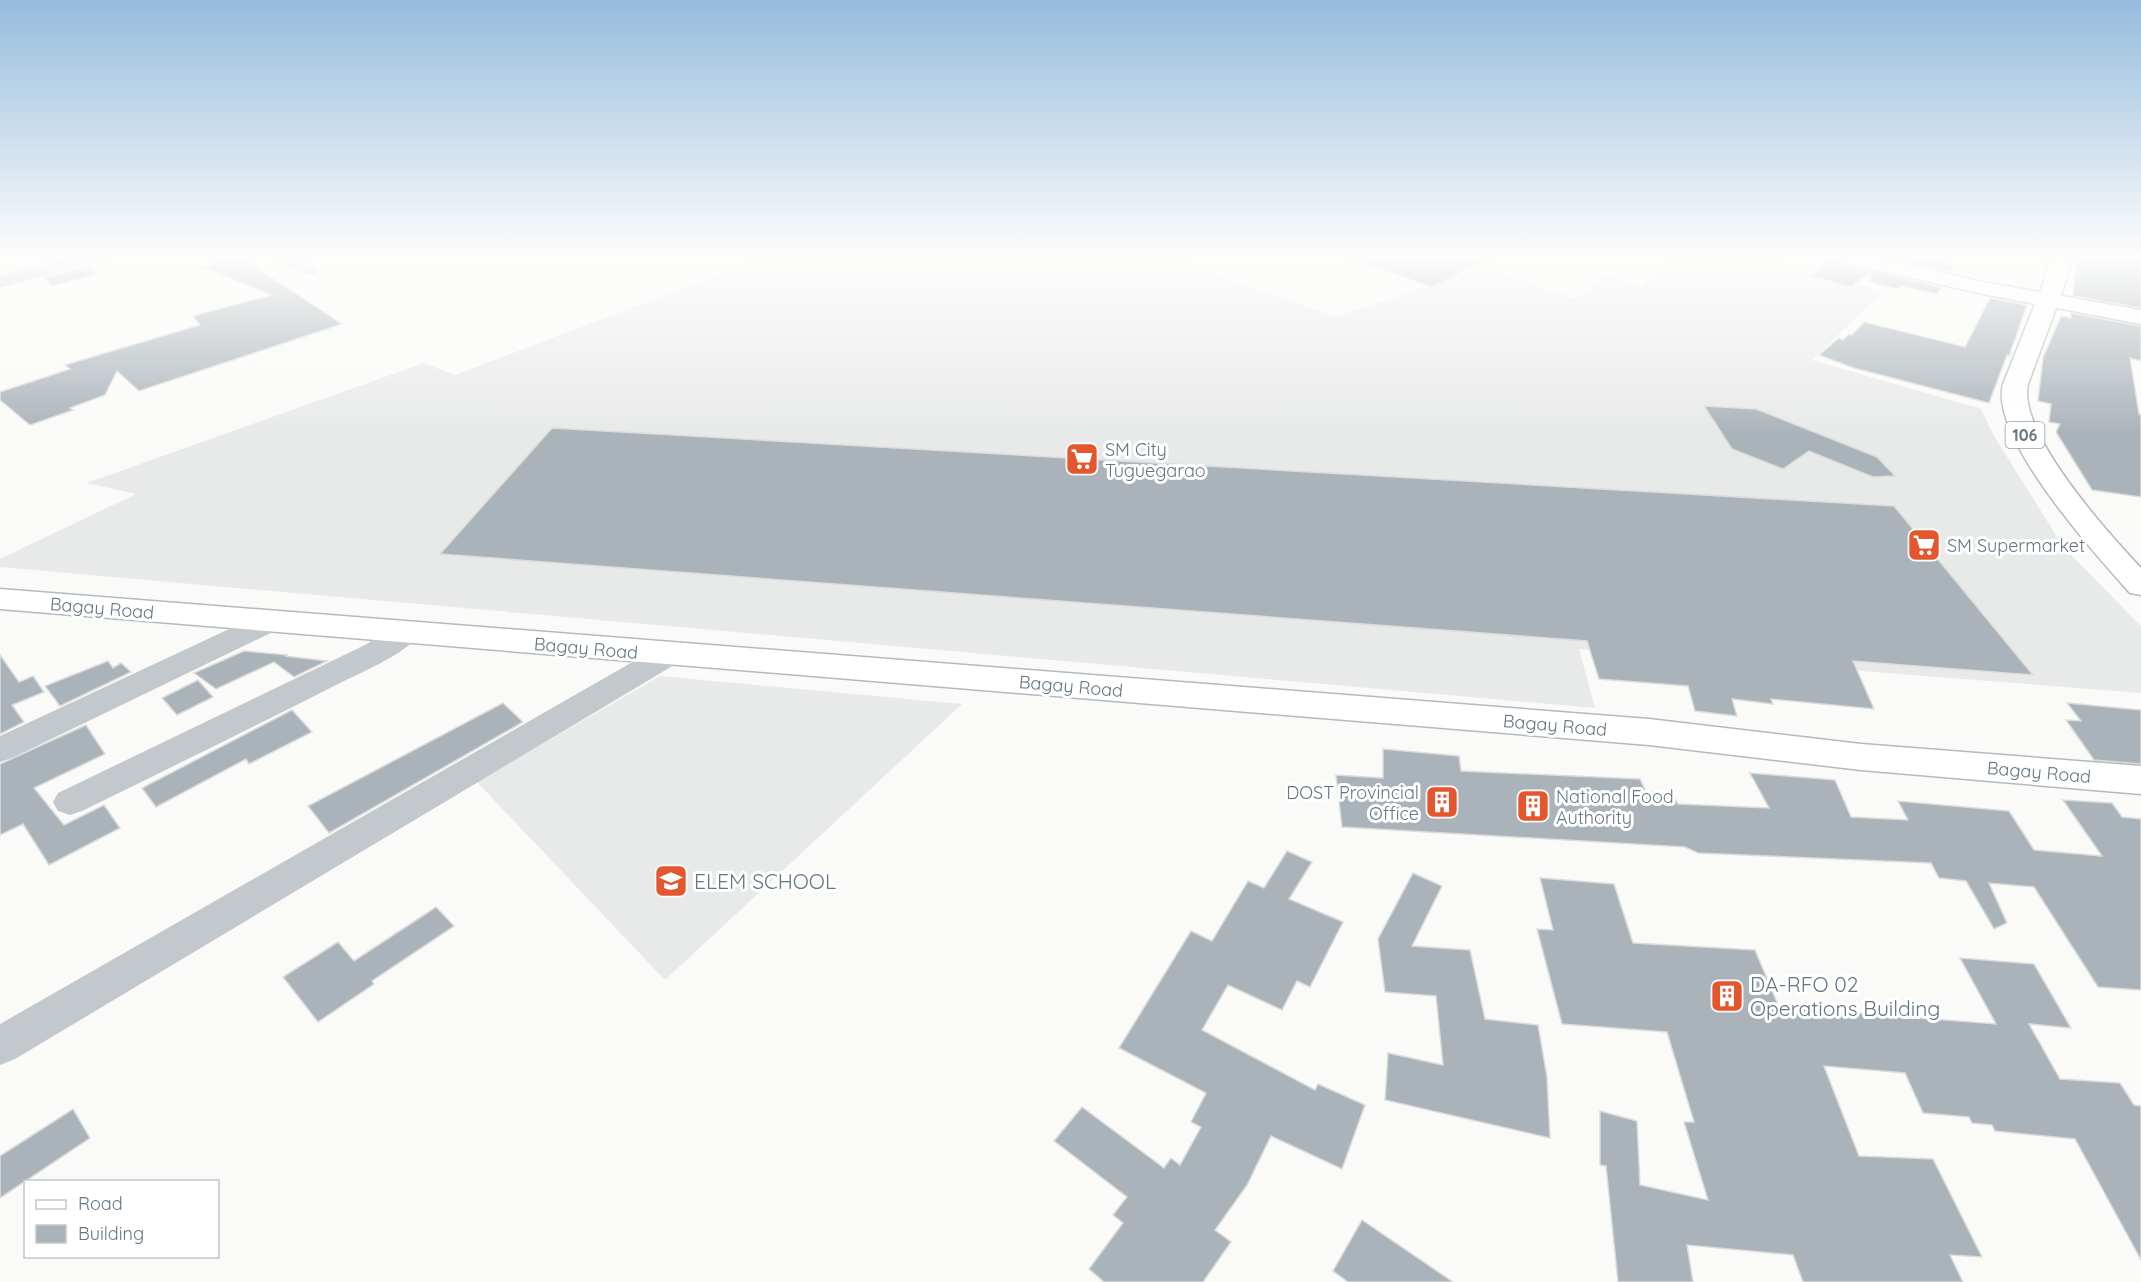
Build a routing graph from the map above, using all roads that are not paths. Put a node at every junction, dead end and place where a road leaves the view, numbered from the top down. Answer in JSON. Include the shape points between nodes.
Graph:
{"nodes":[{"id":1,"x":2043,"y":315,"type":"edge"},
{"id":2,"x":2141,"y":585,"type":"edge"},
{"id":3,"x":0,"y":599,"type":"edge"},
{"id":4,"x":269,"y":622,"type":"junction"},
{"id":5,"x":406,"y":633,"type":"junction"},
{"id":6,"x":668,"y":655,"type":"junction"},
{"id":7,"x":0,"y":750,"type":"edge"},
{"id":8,"x":2141,"y":780,"type":"edge"},
{"id":9,"x":70,"y":802,"type":"dead end"},
{"id":10,"x":0,"y":1046,"type":"edge"}],
"edges":[{"from":1,"to":2,"type":"main road","number":"106","via":[[2014,393],[2015,414],[2062,491],[2111,555]]},
{"from":3,"to":4,"type":"main road","name":"Bagay Road"},
{"from":4,"to":5,"type":"main road","name":"Bagay Road"},
{"from":4,"to":7,"type":"street"},
{"from":5,"to":6,"type":"main road","name":"Bagay Road"},
{"from":5,"to":9,"type":"street","via":[[266,708]]},
{"from":6,"to":8,"type":"main road","name":"Bagay Road","via":[[1649,732],[1861,757]]},
{"from":6,"to":10,"type":"street"}]}
